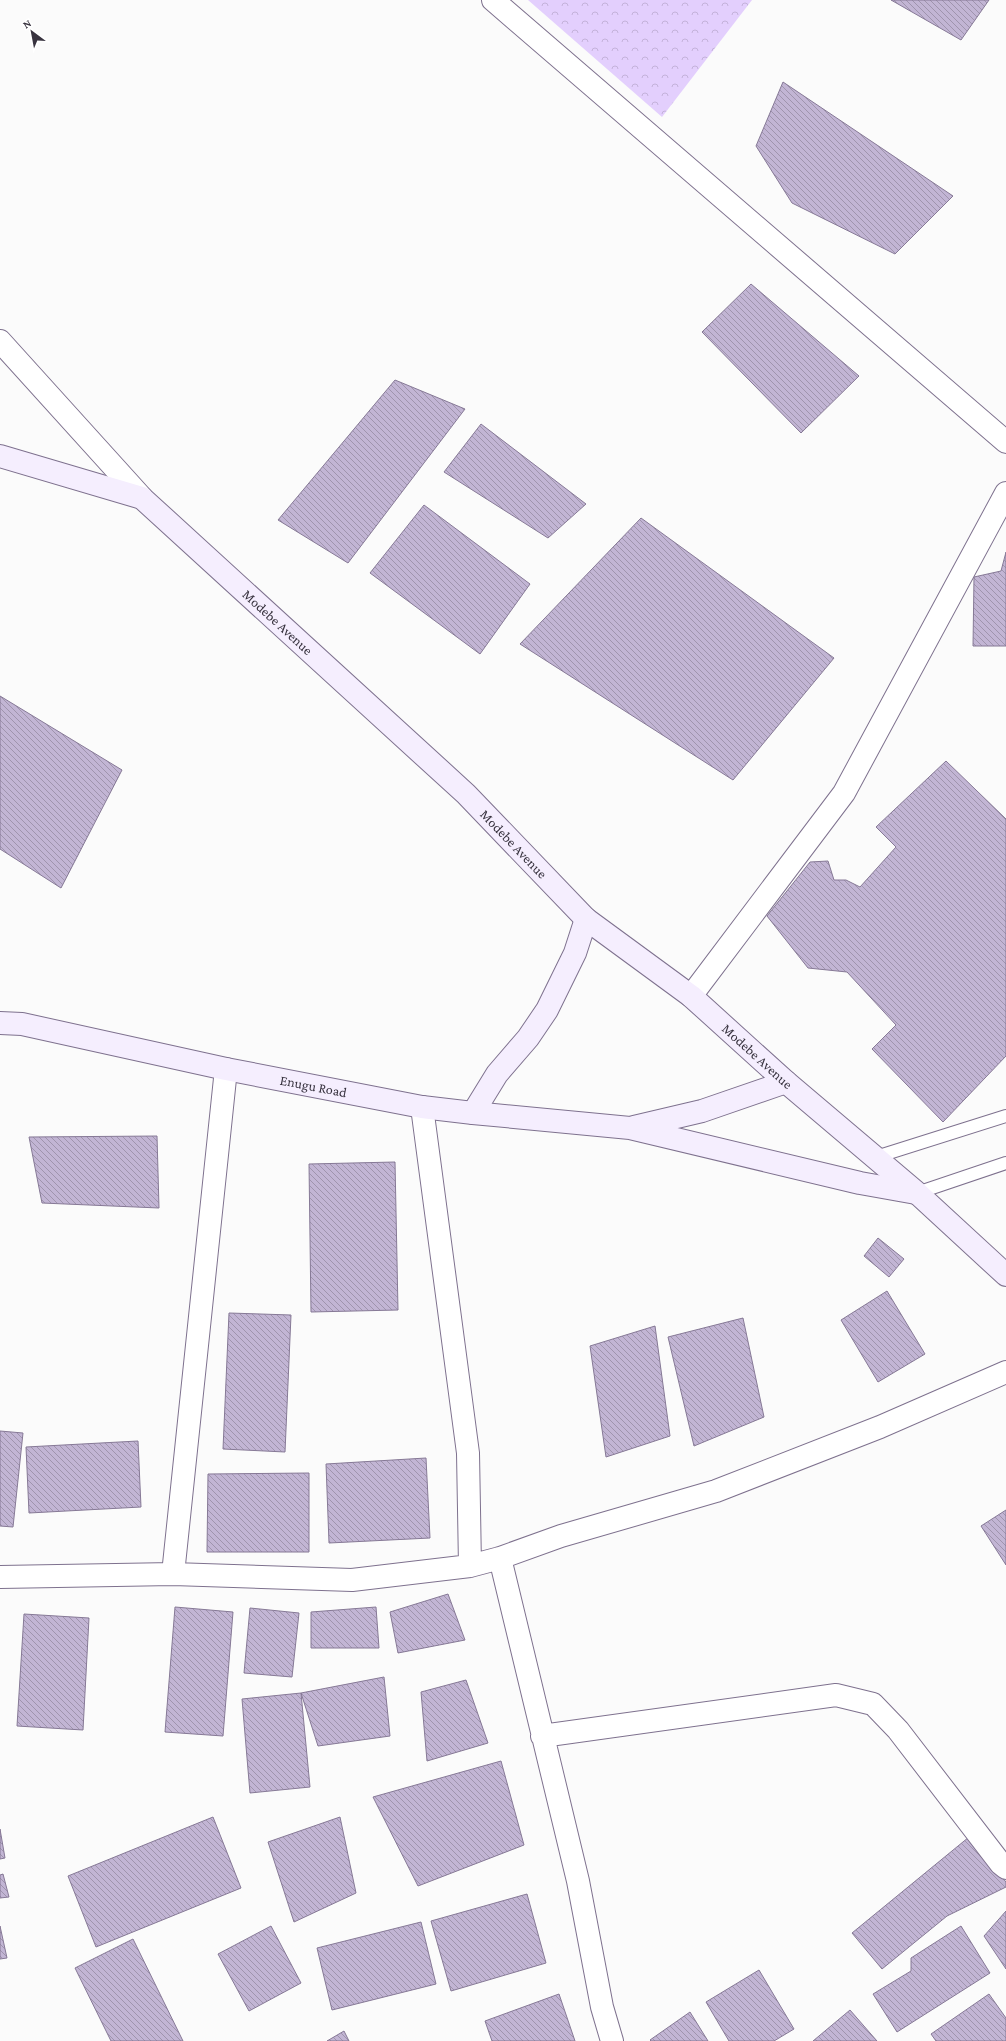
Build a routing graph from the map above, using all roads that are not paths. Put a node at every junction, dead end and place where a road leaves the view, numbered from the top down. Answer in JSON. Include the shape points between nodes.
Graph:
{"nodes":[{"id":1,"x":493,"y":0,"type":"edge"},
{"id":2,"x":0,"y":340,"type":"edge"},
{"id":3,"x":1006,"y":442,"type":"edge"},
{"id":4,"x":0,"y":456,"type":"edge"},
{"id":5,"x":1006,"y":493,"type":"edge"},
{"id":6,"x":142,"y":498,"type":"junction"},
{"id":7,"x":586,"y":919,"type":"junction"},
{"id":8,"x":691,"y":996,"type":"junction"},
{"id":9,"x":0,"y":1023,"type":"edge"},
{"id":10,"x":226,"y":1069,"type":"junction"},
{"id":11,"x":786,"y":1082,"type":"junction"},
{"id":12,"x":422,"y":1107,"type":"junction"},
{"id":13,"x":473,"y":1113,"type":"junction"},
{"id":14,"x":1006,"y":1116,"type":"edge"},
{"id":15,"x":630,"y":1128,"type":"junction"},
{"id":16,"x":876,"y":1158,"type":"junction"},
{"id":17,"x":1006,"y":1163,"type":"edge"},
{"id":18,"x":917,"y":1193,"type":"junction"},
{"id":19,"x":1006,"y":1275,"type":"edge"},
{"id":20,"x":1006,"y":1372,"type":"edge"},
{"id":21,"x":500,"y":1558,"type":"junction"},
{"id":22,"x":470,"y":1566,"type":"junction"},
{"id":23,"x":173,"y":1574,"type":"junction"},
{"id":24,"x":0,"y":1577,"type":"edge"},
{"id":25,"x":542,"y":1736,"type":"junction"},
{"id":26,"x":1006,"y":1868,"type":"edge"},
{"id":27,"x":612,"y":2041,"type":"edge"}],
"edges":[{"from":1,"to":3,"type":"street"},
{"from":2,"to":6,"type":"street"},
{"from":4,"to":6,"type":"street","name":"Modebe Avenue"},
{"from":5,"to":8,"type":"street","via":[[844,793]]},
{"from":6,"to":7,"type":"street","name":"Modebe Avenue","via":[[466,794]]},
{"from":7,"to":8,"type":"street","name":"Modebe Avenue"},
{"from":7,"to":13,"type":"street","via":[[575,953],[547,1010],[528,1038],[497,1074]]},
{"from":8,"to":11,"type":"street","name":"Modebe Avenue"},
{"from":9,"to":10,"type":"street","name":"Enugu Road","via":[[22,1024]]},
{"from":10,"to":12,"type":"street","name":"Enugu Road"},
{"from":10,"to":23,"type":"street"},
{"from":11,"to":15,"type":"street","via":[[702,1111]]},
{"from":11,"to":16,"type":"street","name":"Modebe Avenue"},
{"from":12,"to":13,"type":"street","name":"Enugu Road"},
{"from":12,"to":22,"type":"street","via":[[468,1453]]},
{"from":13,"to":15,"type":"street","name":"Enugu Road"},
{"from":14,"to":16,"type":"lane"},
{"from":15,"to":18,"type":"street","via":[[860,1183]]},
{"from":16,"to":18,"type":"street","name":"Modebe Avenue"},
{"from":17,"to":18,"type":"lane"},
{"from":18,"to":19,"type":"street","name":"Modebe Avenue"},
{"from":20,"to":21,"type":"street","via":[[880,1427],[716,1491],[561,1536]]},
{"from":21,"to":22,"type":"street"},
{"from":21,"to":25,"type":"street"},
{"from":22,"to":23,"type":"street","via":[[352,1580]]},
{"from":23,"to":24,"type":"street"},
{"from":25,"to":26,"type":"street","via":[[836,1695],[873,1704],[898,1730]]},
{"from":25,"to":27,"type":"street","via":[[578,1881],[602,2006]]}]}
